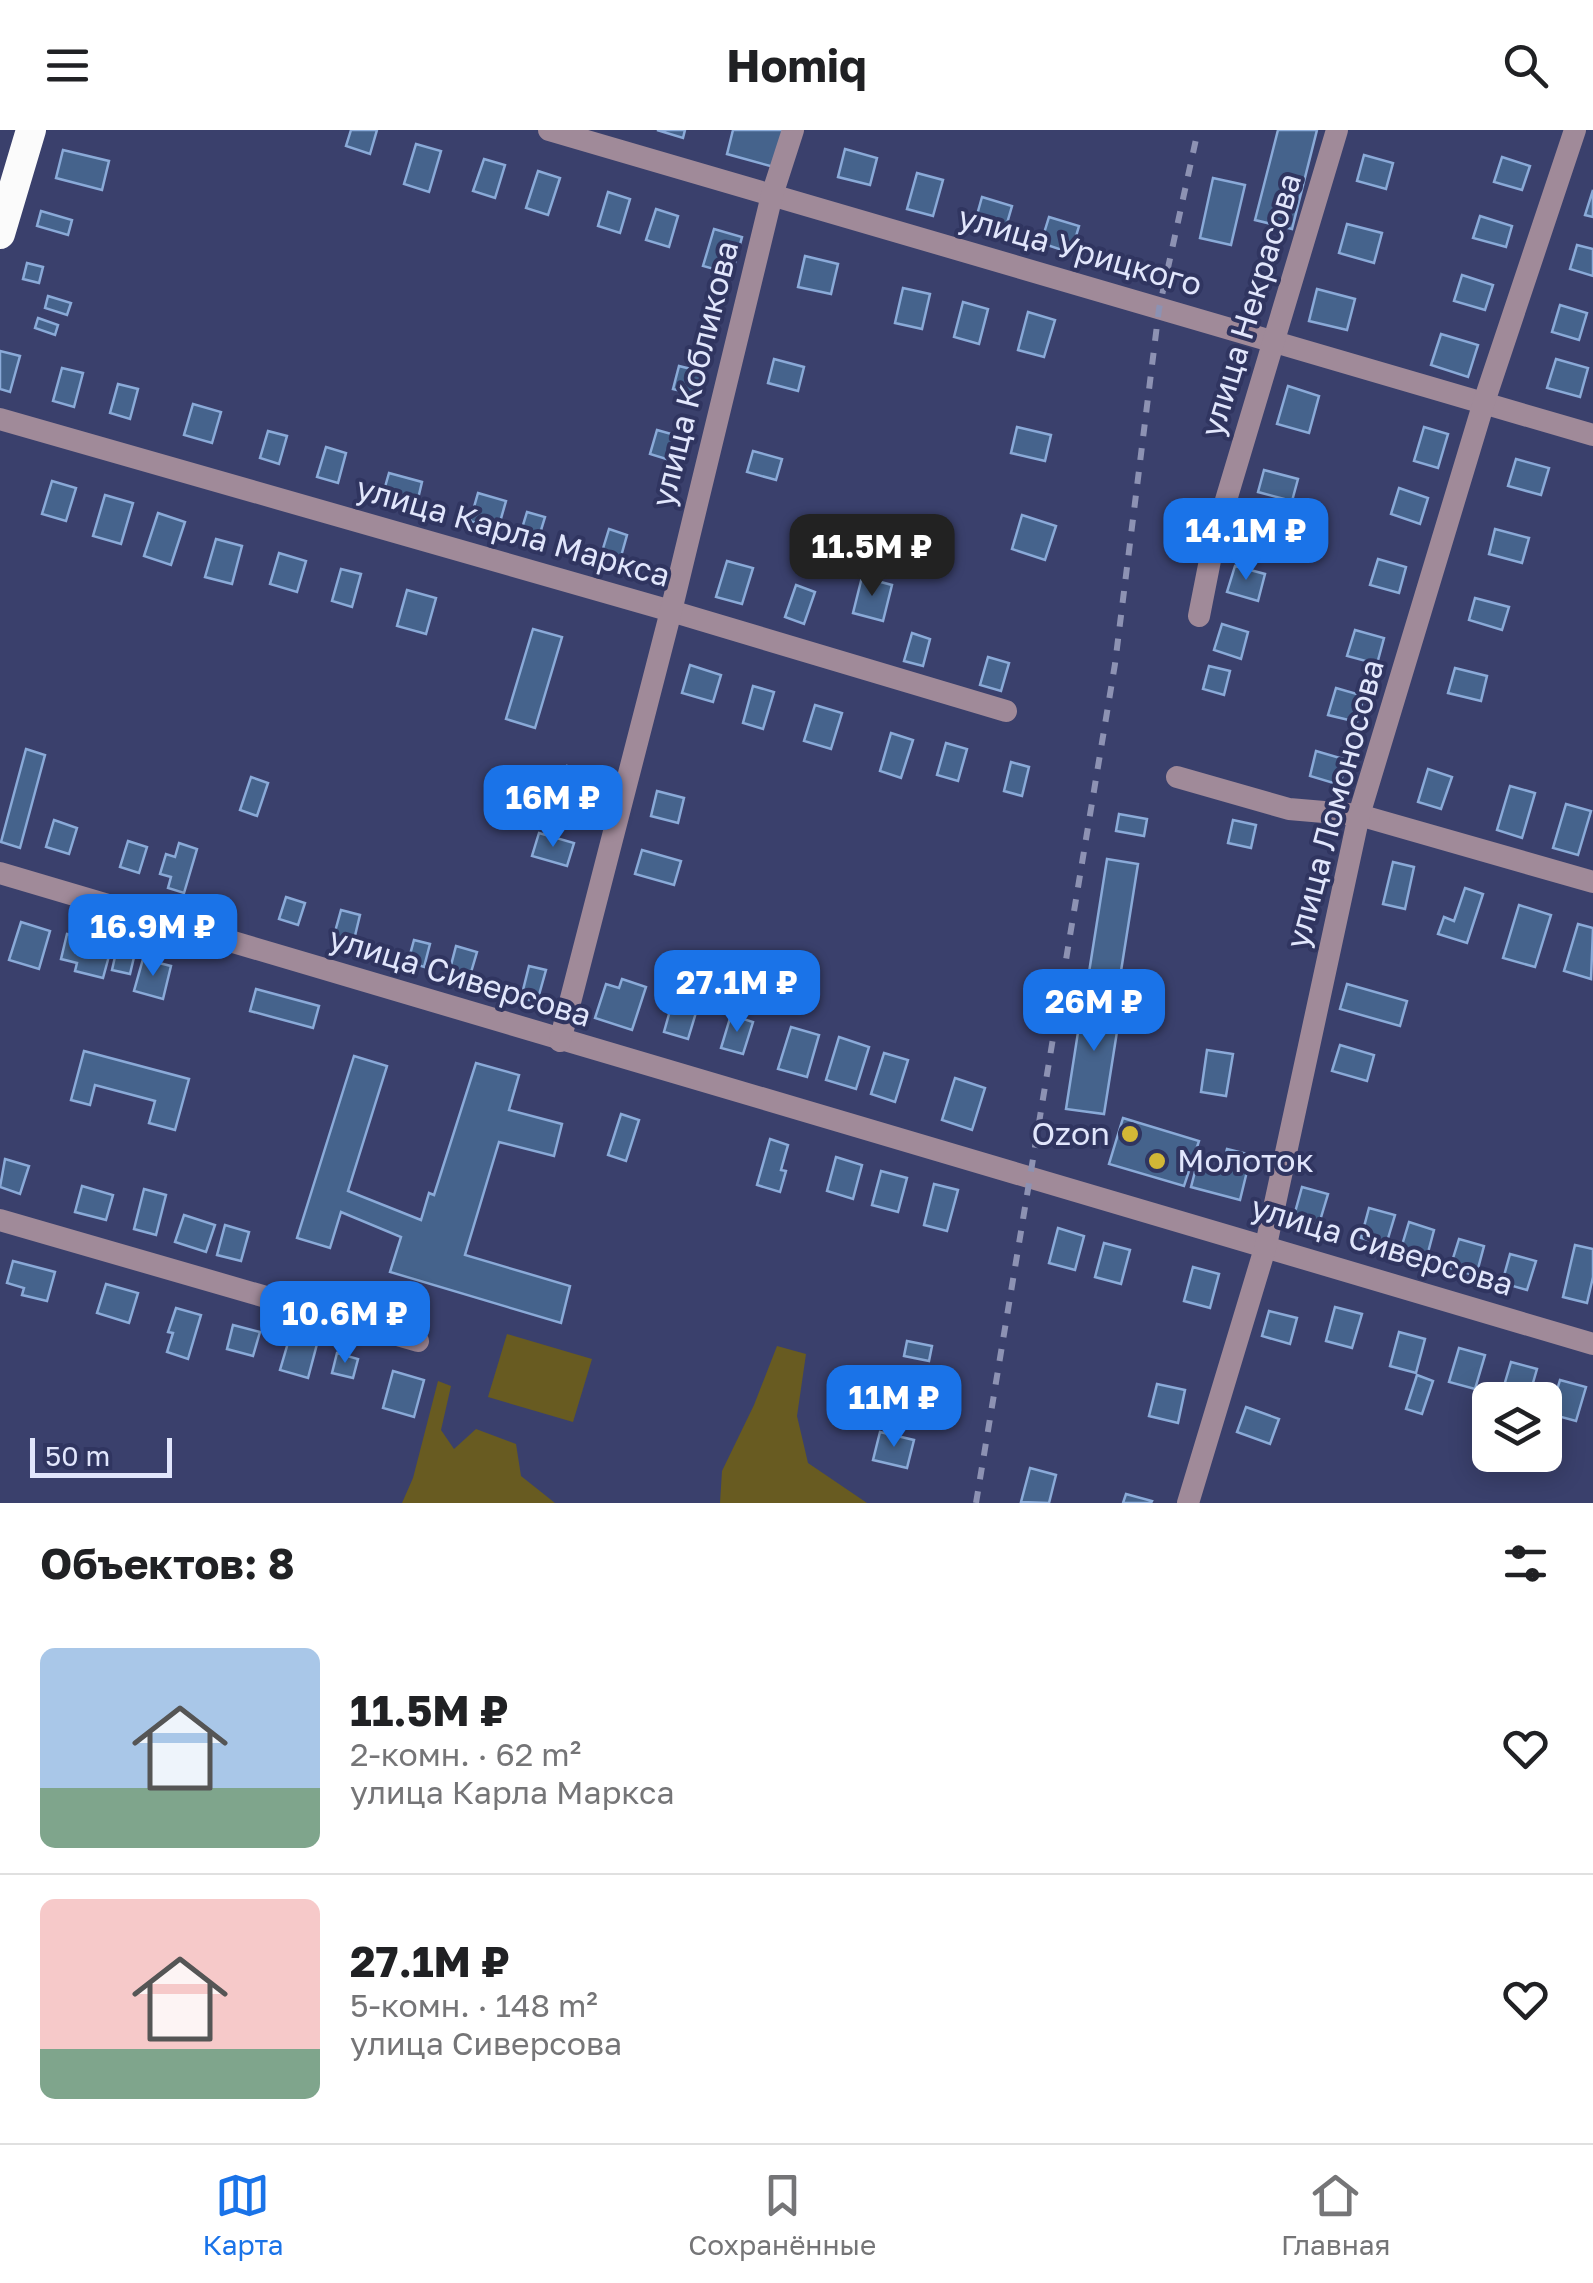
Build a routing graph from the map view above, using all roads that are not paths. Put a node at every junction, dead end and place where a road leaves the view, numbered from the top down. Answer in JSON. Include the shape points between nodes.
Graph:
{"nodes":[{"id":1,"x":31,"y":130,"type":"edge"},
{"id":2,"x":550,"y":130,"type":"edge"},
{"id":3,"x":792,"y":130,"type":"edge"},
{"id":4,"x":1337,"y":130,"type":"edge"},
{"id":5,"x":1574,"y":130,"type":"edge"},
{"id":6,"x":772,"y":196,"type":"junction"},
{"id":7,"x":0,"y":234,"type":"edge"},
{"id":8,"x":1276,"y":340,"type":"junction"},
{"id":9,"x":1484,"y":402,"type":"junction"},
{"id":10,"x":0,"y":419,"type":"edge"},
{"id":11,"x":1593,"y":435,"type":"edge"},
{"id":12,"x":672,"y":611,"type":"junction"},
{"id":13,"x":1199,"y":616,"type":"dead end"},
{"id":14,"x":1006,"y":711,"type":"dead end"},
{"id":15,"x":1178,"y":776,"type":"dead end"},
{"id":16,"x":1359,"y":816,"type":"junction"},
{"id":17,"x":0,"y":873,"type":"edge"},
{"id":18,"x":1593,"y":882,"type":"edge"},
{"id":19,"x":560,"y":1041,"type":"junction"},
{"id":20,"x":0,"y":1220,"type":"edge"},
{"id":21,"x":1266,"y":1245,"type":"junction"},
{"id":22,"x":418,"y":1341,"type":"dead end"},
{"id":23,"x":1593,"y":1344,"type":"edge"},
{"id":24,"x":1188,"y":1503,"type":"edge"}],
"edges":[{"from":1,"to":7,"type":"highway"},
{"from":2,"to":6,"type":"street","name":"улица Урицкого"},
{"from":3,"to":6,"type":"street","name":"улица Кобликова"},
{"from":4,"to":8,"type":"street","name":"улица Некрасова"},
{"from":5,"to":9,"type":"street","name":"улица Ломоносова"},
{"from":6,"to":8,"type":"street","name":"улица Урицкого"},
{"from":6,"to":12,"type":"street","name":"улица Кобликова"},
{"from":8,"to":9,"type":"street","name":"улица Урицкого"},
{"from":8,"to":13,"type":"street","name":"улица Некрасова","via":[[1214,540]]},
{"from":9,"to":11,"type":"street","name":"улица Урицкого"},
{"from":9,"to":16,"type":"street","name":"улица Ломоносова"},
{"from":10,"to":12,"type":"street","name":"улица Карла Маркса"},
{"from":12,"to":14,"type":"street","name":"улица Карла Маркса"},
{"from":12,"to":19,"type":"street","name":"улица Кобликова"},
{"from":15,"to":16,"type":"street","via":[[1289,809]]},
{"from":16,"to":18,"type":"street"},
{"from":16,"to":21,"type":"street","name":"улица Ломоносова"},
{"from":17,"to":19,"type":"street","name":"улица Сиверсова"},
{"from":19,"to":21,"type":"street","name":"улица Сиверсова"},
{"from":20,"to":22,"type":"street"},
{"from":21,"to":23,"type":"street","name":"улица Сиверсова"},
{"from":21,"to":24,"type":"street","name":"улица Ломоносова"}]}
